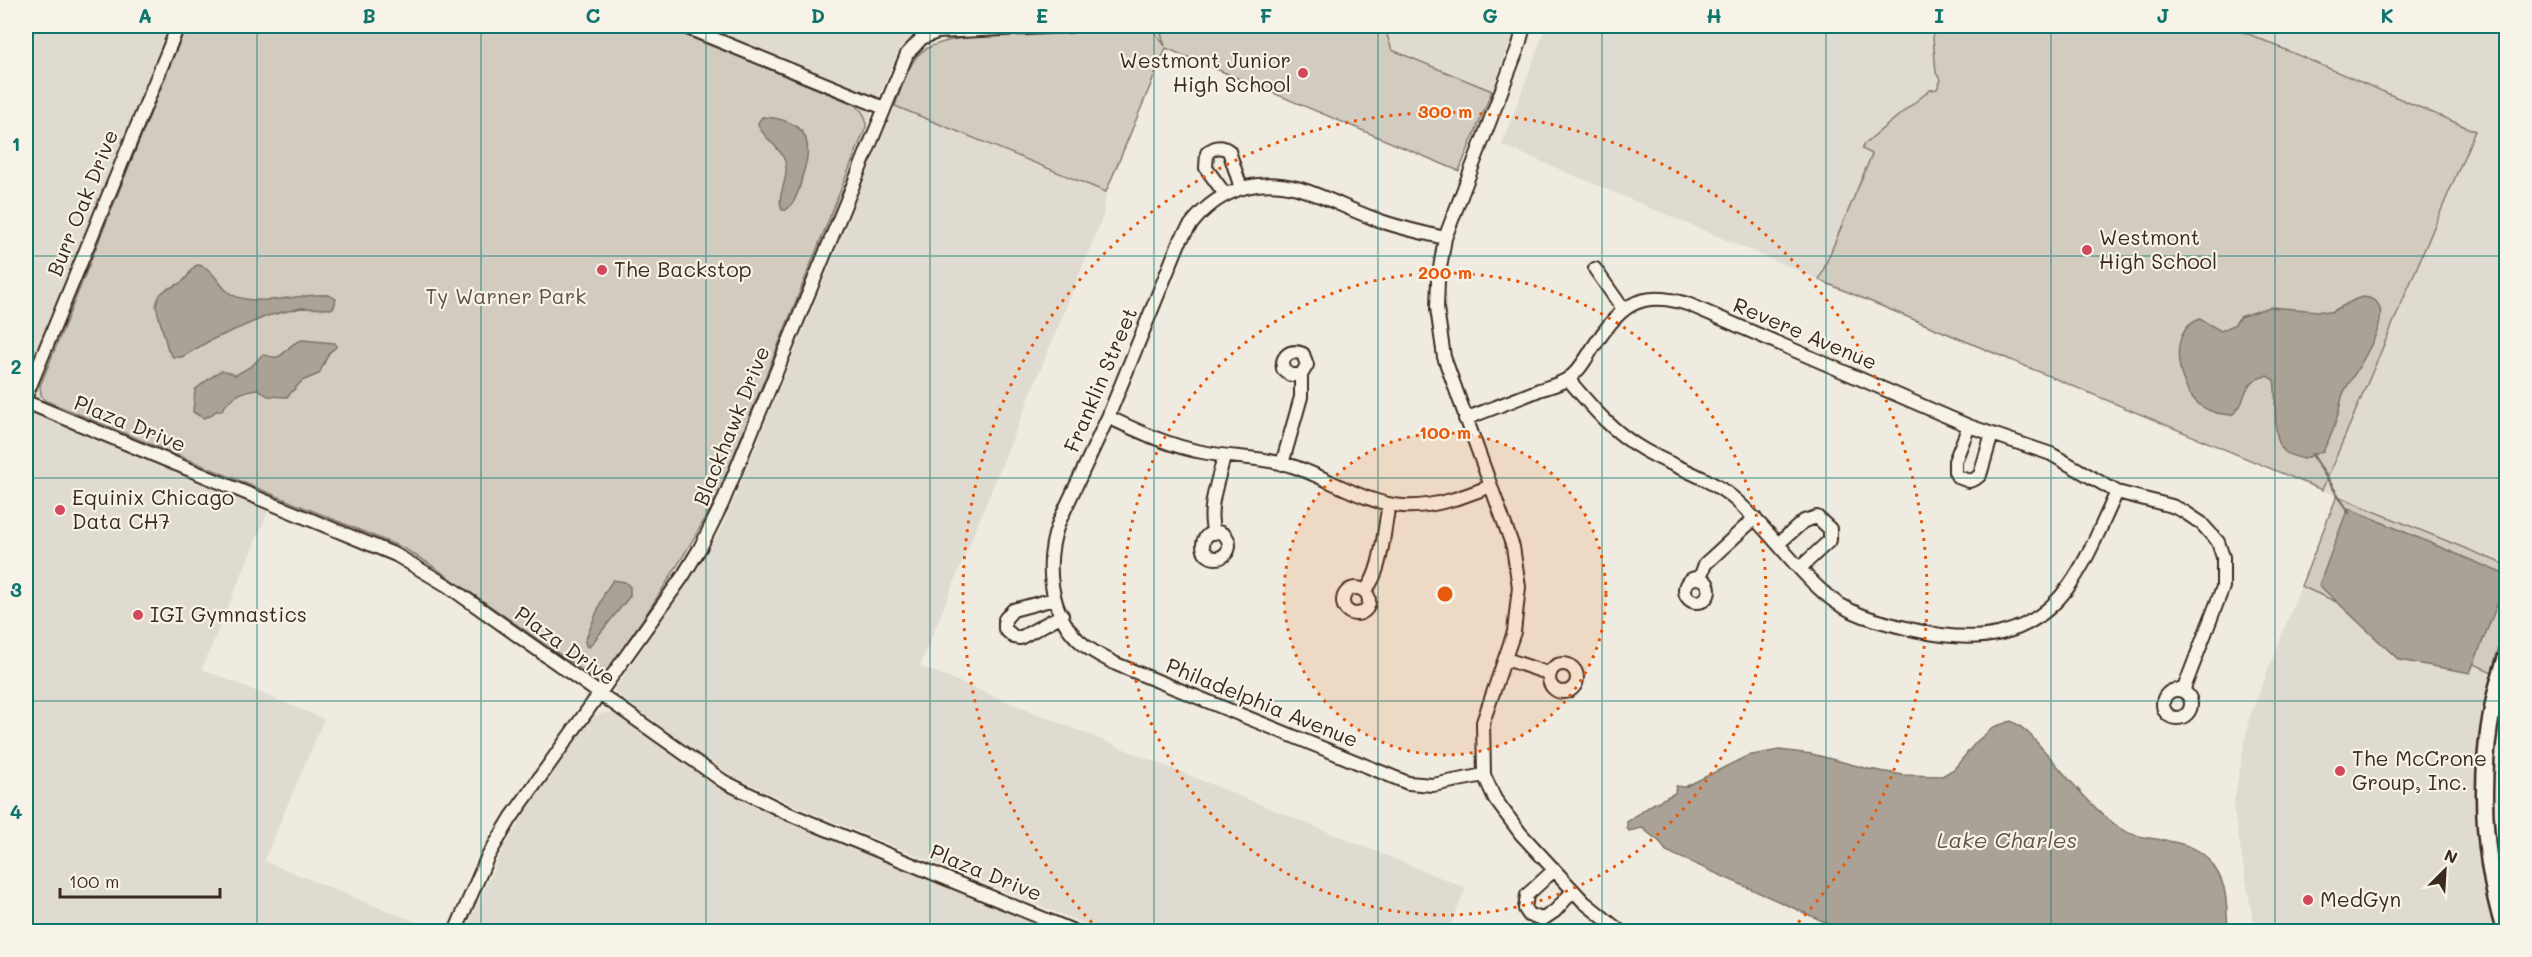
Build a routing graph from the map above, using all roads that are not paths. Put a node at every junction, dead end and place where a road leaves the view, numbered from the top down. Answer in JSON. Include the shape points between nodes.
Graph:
{"nodes":[{"id":1,"x":177,"y":26,"type":"edge"},
{"id":2,"x":683,"y":26,"type":"edge"},
{"id":3,"x":1070,"y":26,"type":"edge"},
{"id":4,"x":1524,"y":26,"type":"edge"},
{"id":5,"x":884,"y":108,"type":"junction"},
{"id":6,"x":1241,"y":188,"type":"junction"},
{"id":7,"x":1224,"y":194,"type":"junction"},
{"id":8,"x":1445,"y":238,"type":"junction"},
{"id":9,"x":1595,"y":269,"type":"dead end"},
{"id":10,"x":1623,"y":309,"type":"junction"},
{"id":11,"x":1301,"y":375,"type":"dead end"},
{"id":12,"x":1568,"y":379,"type":"junction"},
{"id":13,"x":26,"y":396,"type":"edge"},
{"id":14,"x":26,"y":402,"type":"edge"},
{"id":15,"x":1108,"y":417,"type":"junction"},
{"id":16,"x":1466,"y":419,"type":"junction"},
{"id":17,"x":1969,"y":426,"type":"junction"},
{"id":18,"x":1992,"y":434,"type":"junction"},
{"id":19,"x":1224,"y":456,"type":"junction"},
{"id":20,"x":1282,"y":464,"type":"junction"},
{"id":21,"x":1491,"y":486,"type":"junction"},
{"id":22,"x":2117,"y":492,"type":"junction"},
{"id":23,"x":1389,"y":504,"type":"junction"},
{"id":24,"x":1755,"y":518,"type":"junction"},
{"id":25,"x":1215,"y":533,"type":"dead end"},
{"id":26,"x":1779,"y":543,"type":"junction"},
{"id":27,"x":1800,"y":567,"type":"junction"},
{"id":28,"x":1700,"y":578,"type":"dead end"},
{"id":29,"x":1364,"y":591,"type":"dead end"},
{"id":30,"x":1054,"y":599,"type":"junction"},
{"id":31,"x":1062,"y":615,"type":"junction"},
{"id":32,"x":1506,"y":658,"type":"junction"},
{"id":33,"x":2506,"y":658,"type":"edge"},
{"id":34,"x":1550,"y":674,"type":"dead end"},
{"id":35,"x":2183,"y":691,"type":"dead end"},
{"id":36,"x":599,"y":694,"type":"junction"},
{"id":37,"x":1484,"y":775,"type":"junction"},
{"id":38,"x":1554,"y":870,"type":"junction"},
{"id":39,"x":1573,"y":891,"type":"junction"},
{"id":40,"x":455,"y":932,"type":"edge"},
{"id":41,"x":1076,"y":932,"type":"edge"},
{"id":42,"x":1621,"y":932,"type":"edge"},
{"id":43,"x":2505,"y":932,"type":"edge"}],
"edges":[{"from":1,"to":13,"type":"street","name":"Burr Oak Drive"},
{"from":2,"to":5,"type":"street"},
{"from":3,"to":5,"type":"street","name":"Blackhawk Drive","via":[[929,34],[907,54]]},
{"from":4,"to":8,"type":"street"},
{"from":5,"to":36,"type":"street","name":"Blackhawk Drive","via":[[713,525],[683,576]]},
{"from":6,"to":7,"type":"street"},
{"from":6,"to":7,"type":"street","via":[[1229,151],[1217,147],[1207,153],[1206,168]]},
{"from":6,"to":8,"type":"street","via":[[1297,188],[1387,224]]},
{"from":7,"to":15,"type":"street","name":"Franklin Street","via":[[1192,223],[1179,243]]},
{"from":8,"to":16,"type":"street","via":[[1438,280],[1439,329],[1444,357]]},
{"from":9,"to":10,"type":"street"},
{"from":10,"to":12,"type":"street"},
{"from":10,"to":17,"type":"street","name":"Revere Avenue","via":[[1656,299],[1690,305]]},
{"from":11,"to":20,"type":"street","via":[[1300,397]]},
{"from":12,"to":16,"type":"street"},
{"from":12,"to":24,"type":"street","via":[[1617,432],[1649,453],[1716,486]]},
{"from":14,"to":36,"type":"street","name":"Plaza Drive","via":[[396,555],[448,586]]},
{"from":15,"to":19,"type":"street","via":[[1178,446]]},
{"from":15,"to":30,"type":"street","name":"Franklin Street","via":[[1054,536],[1049,564]]},
{"from":16,"to":21,"type":"street"},
{"from":17,"to":18,"type":"street","name":"Revere Avenue"},
{"from":17,"to":18,"type":"street","via":[[1954,467],[1963,480],[1980,475]]},
{"from":18,"to":22,"type":"street","name":"Revere Avenue","via":[[2051,453]]},
{"from":19,"to":20,"type":"street"},
{"from":19,"to":25,"type":"street","via":[[1213,505]]},
{"from":20,"to":23,"type":"street"},
{"from":21,"to":23,"type":"street","via":[[1436,504]]},
{"from":21,"to":32,"type":"street","via":[[1513,547],[1519,587],[1514,632]]},
{"from":22,"to":27,"type":"street","via":[[2069,586],[2037,617],[2006,633],[1951,638],[1862,616],[1822,592]]},
{"from":22,"to":35,"type":"street","name":"Revere Avenue","via":[[2183,511],[2218,542],[2223,557],[2223,586]]},
{"from":23,"to":29,"type":"street","via":[[1376,570]]},
{"from":24,"to":26,"type":"street"},
{"from":24,"to":28,"type":"street","via":[[1705,564]]},
{"from":26,"to":27,"type":"street"},
{"from":26,"to":27,"type":"street","via":[[1804,521],[1817,517],[1830,529],[1830,540]]},
{"from":30,"to":31,"type":"street","name":"Philadelphia Avenue"},
{"from":30,"to":31,"type":"street","via":[[1013,610],[1005,619],[1005,629],[1020,638]]},
{"from":31,"to":37,"type":"street","name":"Philadelphia Avenue","via":[[1084,645],[1116,664],[1396,779],[1433,785]]},
{"from":32,"to":34,"type":"street"},
{"from":32,"to":37,"type":"street","via":[[1484,722]]},
{"from":33,"to":43,"type":"street","via":[[2493,710],[2485,796],[2490,864]]},
{"from":36,"to":40,"type":"street","name":"Blackhawk Drive","via":[[499,837]]},
{"from":36,"to":41,"type":"street","name":"Plaza Drive","via":[[723,781],[765,803]]},
{"from":37,"to":38,"type":"street","via":[[1506,816]]},
{"from":38,"to":39,"type":"street"},
{"from":38,"to":39,"type":"street","via":[[1527,896],[1525,909],[1529,915],[1543,920]]},
{"from":39,"to":42,"type":"street"}]}
